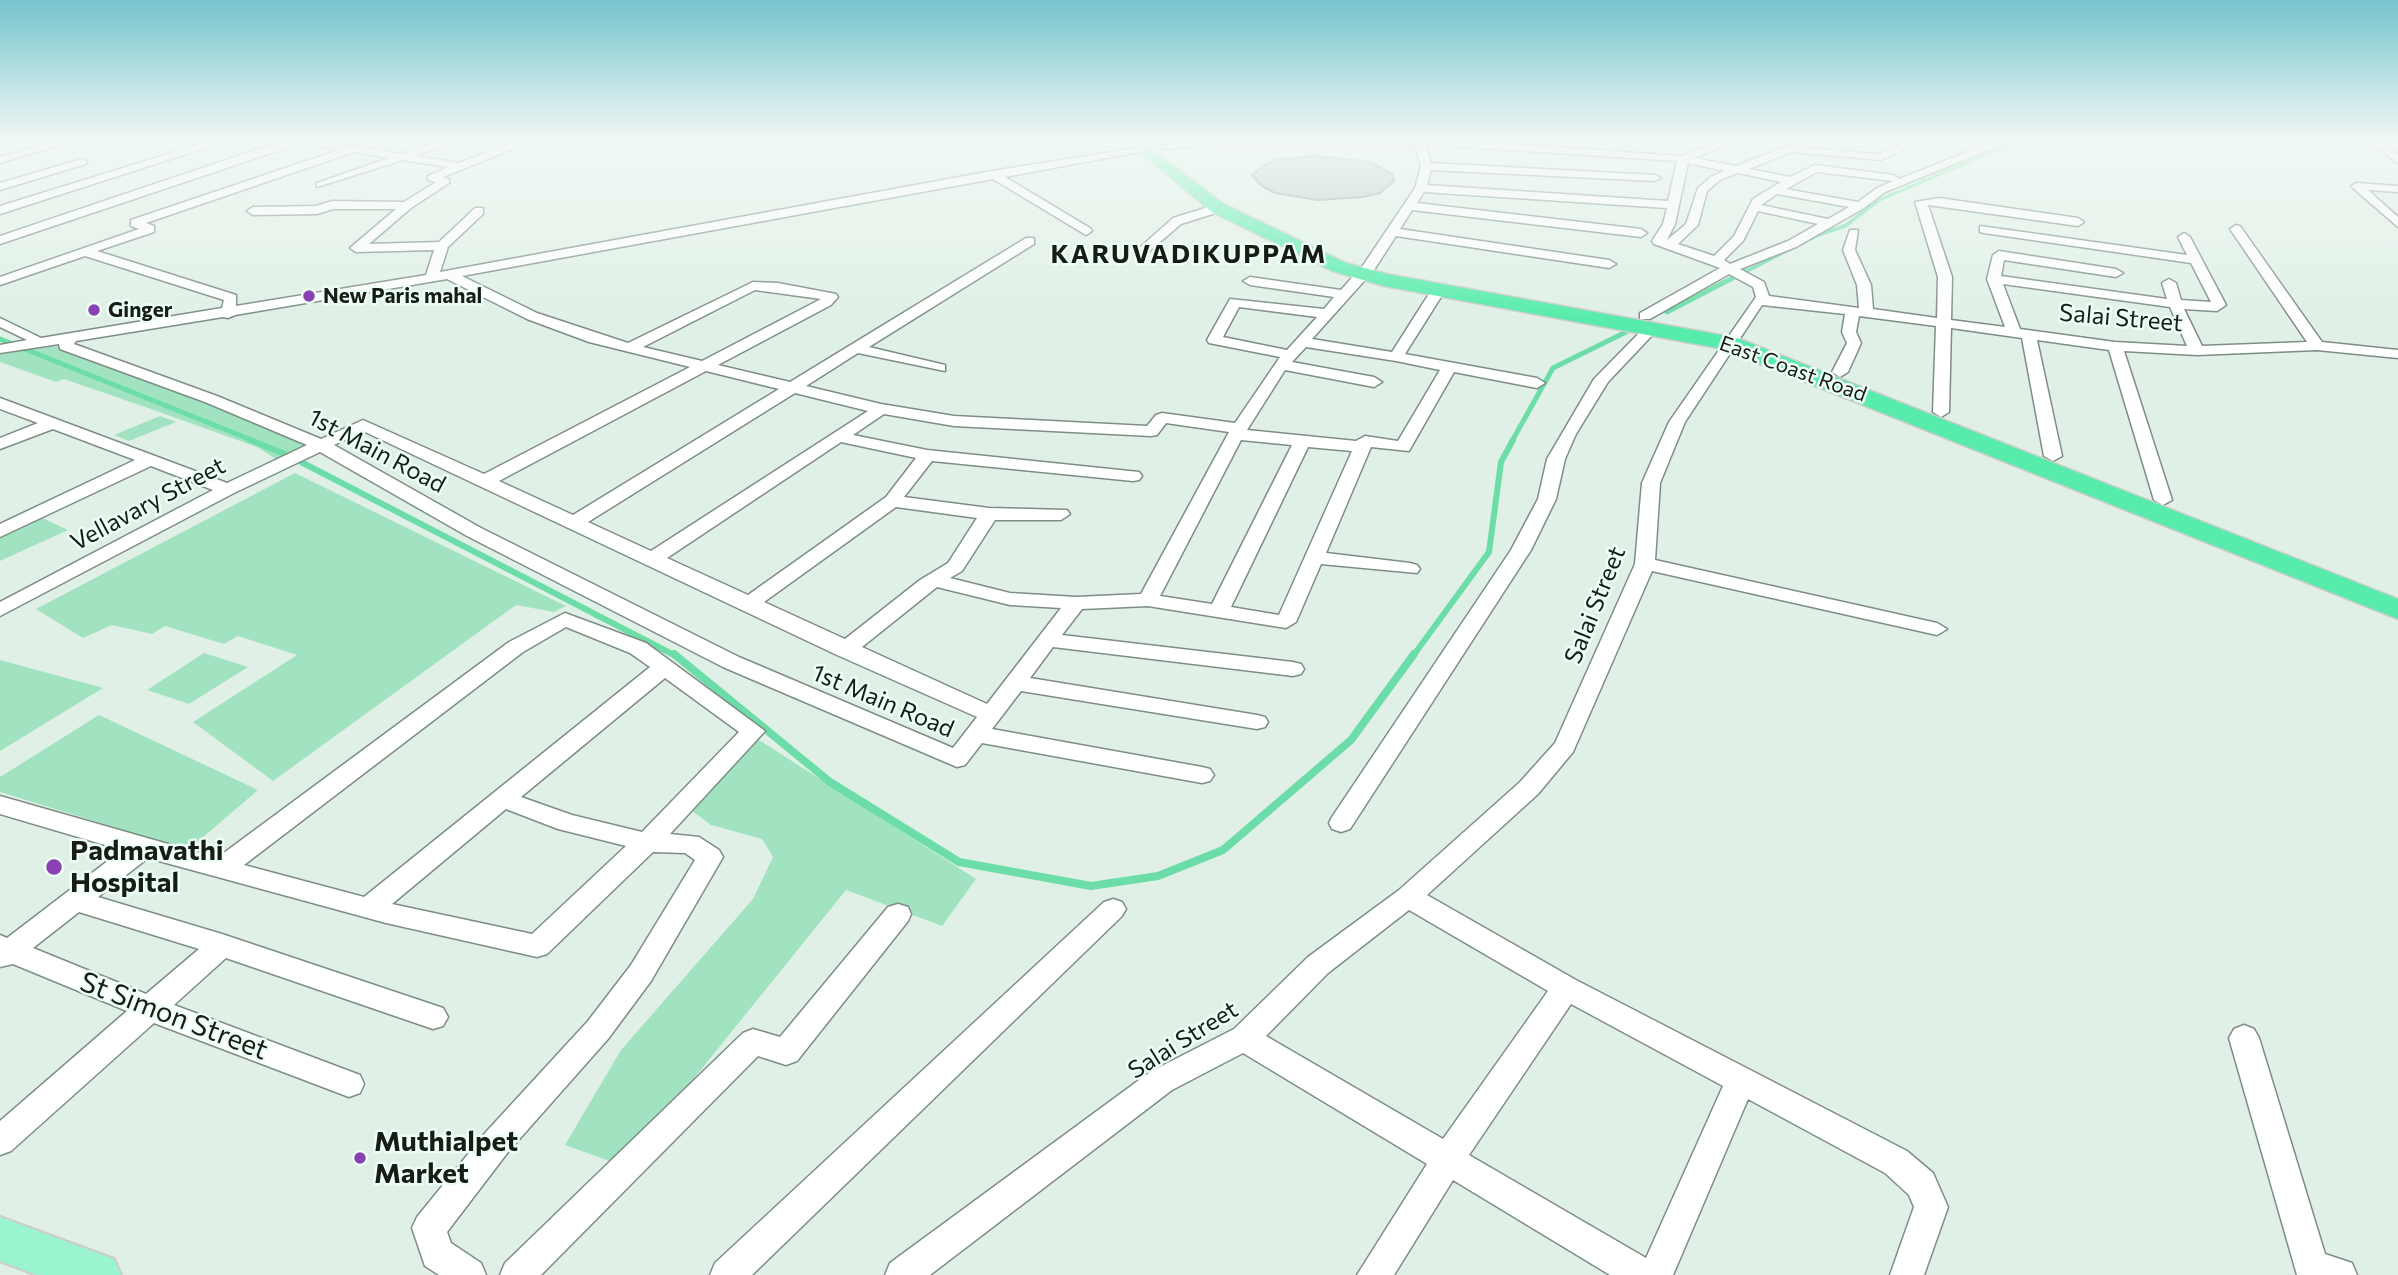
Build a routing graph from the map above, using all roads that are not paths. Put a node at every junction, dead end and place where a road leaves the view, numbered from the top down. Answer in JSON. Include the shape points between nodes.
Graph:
{"nodes":[{"id":1,"x":34,"y":200,"type":"edge"},
{"id":2,"x":122,"y":200,"type":"edge"},
{"id":3,"x":205,"y":200,"type":"edge"},
{"id":4,"x":340,"y":200,"type":"edge"},
{"id":5,"x":417,"y":200,"type":"edge"},
{"id":6,"x":855,"y":200,"type":"edge"},
{"id":7,"x":1034,"y":200,"type":"edge"},
{"id":8,"x":1210,"y":200,"type":"edge"},
{"id":9,"x":1230,"y":200,"type":"edge"},
{"id":10,"x":1413,"y":200,"type":"edge"},
{"id":11,"x":1592,"y":200,"type":"edge"},
{"id":12,"x":1675,"y":200,"type":"edge"},
{"id":13,"x":1700,"y":200,"type":"edge"},
{"id":14,"x":1759,"y":200,"type":"edge"},
{"id":15,"x":1825,"y":200,"type":"edge"},
{"id":16,"x":1869,"y":200,"type":"edge"},
{"id":17,"x":1924,"y":200,"type":"joint"},
{"id":18,"x":2372,"y":200,"type":"edge"},
{"id":19,"x":332,"y":205,"type":"junction"},
{"id":20,"x":1674,"y":205,"type":"junction"},
{"id":21,"x":407,"y":206,"type":"junction"},
{"id":22,"x":1409,"y":206,"type":"junction"},
{"id":23,"x":1860,"y":206,"type":"junction"},
{"id":24,"x":1971,"y":206,"type":"junction"},
{"id":25,"x":1754,"y":207,"type":"junction"},
{"id":26,"x":1219,"y":208,"type":"junction"},
{"id":27,"x":0,"y":210,"type":"edge"},
{"id":28,"x":253,"y":211,"type":"dead end"},
{"id":29,"x":479,"y":211,"type":"dead end"},
{"id":30,"x":2078,"y":222,"type":"dead end"},
{"id":31,"x":2398,"y":222,"type":"edge"},
{"id":32,"x":1830,"y":223,"type":"junction"},
{"id":33,"x":1984,"y":229,"type":"junction"},
{"id":34,"x":2235,"y":229,"type":"dead end"},
{"id":35,"x":1086,"y":231,"type":"dead end"},
{"id":36,"x":1394,"y":232,"type":"junction"},
{"id":37,"x":1641,"y":233,"type":"dead end"},
{"id":38,"x":1854,"y":233,"type":"dead end"},
{"id":39,"x":2184,"y":237,"type":"dead end"},
{"id":40,"x":0,"y":240,"type":"edge"},
{"id":41,"x":1030,"y":241,"type":"dead end"},
{"id":42,"x":1669,"y":245,"type":"junction"},
{"id":43,"x":442,"y":246,"type":"junction"},
{"id":44,"x":83,"y":251,"type":"junction"},
{"id":45,"x":1142,"y":251,"type":"dead end"},
{"id":46,"x":1998,"y":255,"type":"junction"},
{"id":47,"x":2194,"y":260,"type":"junction"},
{"id":48,"x":1716,"y":261,"type":"junction"},
{"id":49,"x":1609,"y":264,"type":"dead end"},
{"id":50,"x":1732,"y":270,"type":"junction"},
{"id":51,"x":1366,"y":271,"type":"junction"},
{"id":52,"x":2116,"y":273,"type":"dead end"},
{"id":53,"x":449,"y":275,"type":"junction"},
{"id":54,"x":432,"y":278,"type":"junction"},
{"id":55,"x":1994,"y":279,"type":"junction"},
{"id":56,"x":0,"y":281,"type":"edge"},
{"id":57,"x":1250,"y":281,"type":"dead end"},
{"id":58,"x":2169,"y":283,"type":"dead end"},
{"id":59,"x":1439,"y":289,"type":"junction"},
{"id":60,"x":1761,"y":293,"type":"junction"},
{"id":61,"x":1345,"y":295,"type":"junction"},
{"id":62,"x":2175,"y":304,"type":"junction"},
{"id":63,"x":228,"y":314,"type":"junction"},
{"id":64,"x":1328,"y":314,"type":"junction"},
{"id":65,"x":1859,"y":314,"type":"junction"},
{"id":66,"x":1649,"y":321,"type":"junction"},
{"id":67,"x":0,"y":322,"type":"edge"},
{"id":68,"x":1945,"y":326,"type":"junction"},
{"id":69,"x":72,"y":335,"type":"junction"},
{"id":70,"x":2022,"y":335,"type":"junction"},
{"id":71,"x":34,"y":338,"type":"junction"},
{"id":72,"x":1732,"y":338,"type":"junction"},
{"id":73,"x":0,"y":342,"type":"edge"},
{"id":74,"x":2115,"y":346,"type":"junction"},
{"id":75,"x":2316,"y":346,"type":"junction"},
{"id":76,"x":629,"y":348,"type":"junction"},
{"id":77,"x":855,"y":348,"type":"junction"},
{"id":78,"x":0,"y":349,"type":"edge"},
{"id":79,"x":2197,"y":351,"type":"junction"},
{"id":80,"x":1293,"y":354,"type":"junction"},
{"id":81,"x":2398,"y":354,"type":"edge"},
{"id":82,"x":1396,"y":357,"type":"junction"},
{"id":83,"x":705,"y":366,"type":"junction"},
{"id":84,"x":1449,"y":366,"type":"junction"},
{"id":85,"x":940,"y":368,"type":"dead end"},
{"id":86,"x":1840,"y":372,"type":"junction"},
{"id":87,"x":1374,"y":383,"type":"dead end"},
{"id":88,"x":1536,"y":383,"type":"dead end"},
{"id":89,"x":792,"y":387,"type":"junction"},
{"id":90,"x":0,"y":403,"type":"edge"},
{"id":91,"x":881,"y":409,"type":"junction"},
{"id":92,"x":1941,"y":412,"type":"junction"},
{"id":93,"x":52,"y":423,"type":"junction"},
{"id":94,"x":1238,"y":431,"type":"junction"},
{"id":95,"x":839,"y":437,"type":"junction"},
{"id":96,"x":1302,"y":441,"type":"junction"},
{"id":97,"x":0,"y":444,"type":"edge"},
{"id":98,"x":321,"y":445,"type":"junction"},
{"id":99,"x":1361,"y":447,"type":"junction"},
{"id":100,"x":927,"y":456,"type":"junction"},
{"id":101,"x":2053,"y":456,"type":"junction"},
{"id":102,"x":149,"y":460,"type":"junction"},
{"id":103,"x":1132,"y":476,"type":"dead end"},
{"id":104,"x":483,"y":482,"type":"junction"},
{"id":105,"x":228,"y":489,"type":"junction"},
{"id":106,"x":2164,"y":500,"type":"junction"},
{"id":107,"x":892,"y":501,"type":"junction"},
{"id":108,"x":989,"y":514,"type":"junction"},
{"id":109,"x":1061,"y":514,"type":"dead end"},
{"id":110,"x":573,"y":523,"type":"junction"},
{"id":111,"x":0,"y":530,"type":"edge"},
{"id":112,"x":1314,"y":557,"type":"junction"},
{"id":113,"x":652,"y":559,"type":"junction"},
{"id":114,"x":1645,"y":564,"type":"junction"},
{"id":115,"x":1410,"y":569,"type":"dead end"},
{"id":116,"x":934,"y":580,"type":"junction"},
{"id":117,"x":2398,"y":593,"type":"edge"},
{"id":118,"x":1148,"y":600,"type":"junction"},
{"id":119,"x":1076,"y":603,"type":"junction"},
{"id":120,"x":749,"y":604,"type":"junction"},
{"id":121,"x":0,"y":610,"type":"edge"},
{"id":122,"x":2398,"y":610,"type":"edge"},
{"id":123,"x":1219,"y":611,"type":"junction"},
{"id":124,"x":1937,"y":629,"type":"dead end"},
{"id":125,"x":1048,"y":640,"type":"junction"},
{"id":126,"x":845,"y":650,"type":"junction"},
{"id":127,"x":664,"y":667,"type":"junction"},
{"id":128,"x":1293,"y":669,"type":"dead end"},
{"id":129,"x":1015,"y":683,"type":"junction"},
{"id":130,"x":991,"y":715,"type":"junction"},
{"id":131,"x":1256,"y":722,"type":"dead end"},
{"id":132,"x":976,"y":734,"type":"junction"},
{"id":133,"x":1202,"y":775,"type":"dead end"},
{"id":134,"x":503,"y":799,"type":"junction"},
{"id":135,"x":0,"y":805,"type":"edge"},
{"id":136,"x":1341,"y":823,"type":"dead end"},
{"id":137,"x":647,"y":842,"type":"junction"},
{"id":138,"x":144,"y":847,"type":"junction"},
{"id":139,"x":222,"y":869,"type":"junction"},
{"id":140,"x":1408,"y":897,"type":"junction"},
{"id":141,"x":75,"y":900,"type":"junction"},
{"id":142,"x":369,"y":908,"type":"junction"},
{"id":143,"x":1113,"y":909,"type":"dead end"},
{"id":144,"x":898,"y":914,"type":"dead end"},
{"id":145,"x":222,"y":945,"type":"junction"},
{"id":146,"x":4,"y":951,"type":"edge"},
{"id":147,"x":1566,"y":988,"type":"junction"},
{"id":148,"x":151,"y":1009,"type":"junction"},
{"id":149,"x":433,"y":1017,"type":"dead end"},
{"id":150,"x":1244,"y":1038,"type":"junction"},
{"id":151,"x":2244,"y":1038,"type":"dead end"},
{"id":152,"x":1740,"y":1082,"type":"junction"},
{"id":153,"x":349,"y":1084,"type":"dead end"},
{"id":154,"x":0,"y":1141,"type":"edge"},
{"id":155,"x":1448,"y":1159,"type":"junction"},
{"id":156,"x":0,"y":1239,"type":"edge"},
{"id":157,"x":2322,"y":1272,"type":"edge"},
{"id":158,"x":98,"y":1275,"type":"edge"},
{"id":159,"x":469,"y":1275,"type":"edge"},
{"id":160,"x":517,"y":1275,"type":"edge"},
{"id":161,"x":727,"y":1275,"type":"edge"},
{"id":162,"x":902,"y":1275,"type":"edge"},
{"id":163,"x":1374,"y":1275,"type":"edge"},
{"id":164,"x":1642,"y":1275,"type":"edge"},
{"id":165,"x":1656,"y":1275,"type":"edge"},
{"id":166,"x":1907,"y":1275,"type":"edge"}],
"edges":[{"from":1,"to":27,"type":"street"},
{"from":2,"to":40,"type":"street"},
{"from":3,"to":44,"type":"street","via":[[135,223],[150,229]]},
{"from":4,"to":19,"type":"street"},
{"from":5,"to":21,"type":"street"},
{"from":6,"to":53,"type":"street"},
{"from":7,"to":35,"type":"street"},
{"from":8,"to":26,"type":"highway","name":"East Coast Road"},
{"from":9,"to":51,"type":"highway","name":"East Coast Road"},
{"from":10,"to":22,"type":"street"},
{"from":11,"to":20,"type":"street"},
{"from":12,"to":20,"type":"street"},
{"from":13,"to":42,"type":"street","via":[[1692,225]]},
{"from":14,"to":25,"type":"street"},
{"from":15,"to":23,"type":"street"},
{"from":16,"to":23,"type":"street"},
{"from":17,"to":24,"type":"street"},
{"from":17,"to":68,"type":"street","via":[[1920,205],[1945,277]]},
{"from":18,"to":31,"type":"street"},
{"from":19,"to":21,"type":"street"},
{"from":19,"to":28,"type":"street","via":[[317,210]]},
{"from":20,"to":42,"type":"street","via":[[1670,225],[1658,241]]},
{"from":21,"to":43,"type":"street","via":[[356,248]]},
{"from":22,"to":36,"type":"street"},
{"from":22,"to":37,"type":"street"},
{"from":23,"to":32,"type":"street"},
{"from":24,"to":30,"type":"street"},
{"from":24,"to":33,"type":"street"},
{"from":25,"to":32,"type":"street"},
{"from":25,"to":48,"type":"street","via":[[1739,238]]},
{"from":26,"to":45,"type":"street","via":[[1177,221]]},
{"from":26,"to":51,"type":"highway","name":"East Coast Road","via":[[1303,252]]},
{"from":29,"to":43,"type":"street"},
{"from":32,"to":50,"type":"street"},
{"from":33,"to":46,"type":"street"},
{"from":33,"to":47,"type":"street"},
{"from":34,"to":75,"type":"street"},
{"from":36,"to":49,"type":"street"},
{"from":36,"to":51,"type":"street"},
{"from":38,"to":65,"type":"street","via":[[1849,250],[1864,285]]},
{"from":39,"to":47,"type":"street"},
{"from":41,"to":77,"type":"street"},
{"from":42,"to":48,"type":"street"},
{"from":43,"to":54,"type":"street"},
{"from":44,"to":56,"type":"street"},
{"from":44,"to":63,"type":"street","via":[[231,298]]},
{"from":46,"to":52,"type":"street"},
{"from":46,"to":55,"type":"street"},
{"from":47,"to":62,"type":"street","via":[[2219,305]]},
{"from":48,"to":50,"type":"street"},
{"from":50,"to":60,"type":"street"},
{"from":50,"to":66,"type":"street"},
{"from":51,"to":59,"type":"highway","name":"East Coast Road"},
{"from":51,"to":61,"type":"street"},
{"from":51,"to":66,"type":"highway","name":"East Coast Road"},
{"from":53,"to":54,"type":"street"},
{"from":53,"to":76,"type":"street","via":[[532,316]]},
{"from":54,"to":63,"type":"street"},
{"from":55,"to":62,"type":"street"},
{"from":55,"to":70,"type":"street"},
{"from":57,"to":61,"type":"street"},
{"from":58,"to":62,"type":"street"},
{"from":59,"to":66,"type":"highway","name":"East Coast Road"},
{"from":59,"to":82,"type":"street"},
{"from":60,"to":65,"type":"street","name":"Salai Street"},
{"from":60,"to":72,"type":"street","name":"Salai Street"},
{"from":61,"to":64,"type":"street"},
{"from":62,"to":79,"type":"street"},
{"from":63,"to":69,"type":"street"},
{"from":64,"to":80,"type":"street"},
{"from":64,"to":80,"type":"street","via":[[1235,302],[1214,340]]},
{"from":65,"to":68,"type":"street","name":"Salai Street"},
{"from":65,"to":86,"type":"street","via":[[1849,332],[1854,343]]},
{"from":66,"to":72,"type":"highway","name":"East Coast Road"},
{"from":66,"to":136,"type":"street","via":[[1602,379],[1568,433],[1556,459],[1547,499],[1521,550]]},
{"from":67,"to":71,"type":"street"},
{"from":68,"to":70,"type":"street","name":"Salai Street"},
{"from":68,"to":92,"type":"street"},
{"from":69,"to":71,"type":"street"},
{"from":69,"to":78,"type":"street"},
{"from":69,"to":98,"type":"street","name":"1st Main Road","via":[[65,346]]},
{"from":70,"to":74,"type":"street","name":"Salai Street"},
{"from":70,"to":101,"type":"street"},
{"from":71,"to":73,"type":"street"},
{"from":72,"to":86,"type":"highway","name":"East Coast Road"},
{"from":72,"to":114,"type":"street","name":"Salai Street","via":[[1677,422],[1651,483]]},
{"from":72,"to":122,"type":"highway","name":"East Coast Road"},
{"from":74,"to":79,"type":"street","name":"Salai Street"},
{"from":74,"to":106,"type":"street"},
{"from":75,"to":79,"type":"street","name":"Salai Street"},
{"from":75,"to":81,"type":"street","name":"Salai Street"},
{"from":76,"to":83,"type":"street"},
{"from":76,"to":83,"type":"street","via":[[753,286],[831,297]]},
{"from":77,"to":85,"type":"street"},
{"from":77,"to":89,"type":"street"},
{"from":80,"to":82,"type":"street"},
{"from":80,"to":87,"type":"street"},
{"from":80,"to":94,"type":"street"},
{"from":82,"to":84,"type":"street"},
{"from":83,"to":89,"type":"street"},
{"from":83,"to":104,"type":"street"},
{"from":84,"to":88,"type":"street"},
{"from":84,"to":99,"type":"street","via":[[1403,447],[1365,441]]},
{"from":86,"to":92,"type":"highway","name":"East Coast Road"},
{"from":89,"to":91,"type":"street"},
{"from":89,"to":110,"type":"street"},
{"from":90,"to":93,"type":"street"},
{"from":91,"to":94,"type":"street","via":[[954,421],[1151,431],[1161,418]]},
{"from":91,"to":95,"type":"street"},
{"from":92,"to":101,"type":"highway","name":"East Coast Road"},
{"from":93,"to":97,"type":"street"},
{"from":93,"to":102,"type":"street"},
{"from":94,"to":96,"type":"street"},
{"from":94,"to":118,"type":"street"},
{"from":95,"to":100,"type":"street"},
{"from":95,"to":113,"type":"street"},
{"from":96,"to":99,"type":"street"},
{"from":96,"to":123,"type":"street"},
{"from":98,"to":104,"type":"street","name":"Vellavary Street","via":[[363,425]]},
{"from":98,"to":105,"type":"street","name":"Vellavary Street"},
{"from":98,"to":132,"type":"street","name":"1st Main Road","via":[[474,532],[731,662],[957,760]]},
{"from":99,"to":112,"type":"street"},
{"from":100,"to":103,"type":"street"},
{"from":100,"to":107,"type":"street"},
{"from":101,"to":106,"type":"highway","name":"East Coast Road"},
{"from":102,"to":105,"type":"street"},
{"from":102,"to":111,"type":"street"},
{"from":104,"to":110,"type":"street"},
{"from":105,"to":121,"type":"street","name":"Vellavary Street"},
{"from":106,"to":117,"type":"highway","name":"East Coast Road"},
{"from":107,"to":108,"type":"street"},
{"from":107,"to":120,"type":"street"},
{"from":108,"to":109,"type":"street"},
{"from":108,"to":116,"type":"street","via":[[955,567]]},
{"from":110,"to":113,"type":"street"},
{"from":112,"to":115,"type":"street"},
{"from":112,"to":123,"type":"street","via":[[1286,622]]},
{"from":113,"to":120,"type":"street"},
{"from":114,"to":124,"type":"street"},
{"from":114,"to":140,"type":"street","name":"Salai Street","via":[[1565,746],[1529,788]]},
{"from":116,"to":119,"type":"street","via":[[1010,599]]},
{"from":116,"to":126,"type":"street"},
{"from":118,"to":119,"type":"street"},
{"from":118,"to":123,"type":"street"},
{"from":119,"to":125,"type":"street","name":"1st Main Road"},
{"from":120,"to":126,"type":"street"},
{"from":125,"to":128,"type":"street"},
{"from":125,"to":129,"type":"street","name":"1st Main Road"},
{"from":126,"to":130,"type":"street"},
{"from":127,"to":134,"type":"street"},
{"from":127,"to":137,"type":"street","via":[[752,731]]},
{"from":127,"to":139,"type":"street","via":[[638,648],[565,619],[516,647]]},
{"from":129,"to":130,"type":"street","name":"1st Main Road"},
{"from":129,"to":131,"type":"street"},
{"from":130,"to":132,"type":"street","name":"1st Main Road"},
{"from":132,"to":133,"type":"street"},
{"from":134,"to":137,"type":"street","via":[[567,823]]},
{"from":134,"to":142,"type":"street"},
{"from":135,"to":138,"type":"street"},
{"from":137,"to":142,"type":"street","via":[[537,946]]},
{"from":137,"to":159,"type":"street","via":[[690,844],[710,857],[640,973],[598,1030],[429,1227],[437,1254]]},
{"from":138,"to":139,"type":"street"},
{"from":138,"to":141,"type":"street"},
{"from":139,"to":142,"type":"street"},
{"from":140,"to":147,"type":"street"},
{"from":140,"to":150,"type":"street","name":"Salai Street","via":[[1318,965]]},
{"from":141,"to":145,"type":"street"},
{"from":141,"to":146,"type":"street"},
{"from":143,"to":161,"type":"street"},
{"from":144,"to":160,"type":"street","via":[[786,1052],[753,1042]]},
{"from":145,"to":148,"type":"street"},
{"from":145,"to":149,"type":"street"},
{"from":146,"to":148,"type":"street","name":"St Simon Street"},
{"from":147,"to":152,"type":"street"},
{"from":147,"to":155,"type":"street"},
{"from":148,"to":153,"type":"street","name":"St Simon Street"},
{"from":148,"to":154,"type":"street"},
{"from":150,"to":155,"type":"street"},
{"from":150,"to":162,"type":"street","name":"Salai Street","via":[[1161,1081]]},
{"from":151,"to":157,"type":"street"},
{"from":152,"to":165,"type":"street"},
{"from":152,"to":166,"type":"street","via":[[1896,1163],[1921,1184],[1931,1207]]},
{"from":155,"to":163,"type":"street"},
{"from":155,"to":164,"type":"street"},
{"from":156,"to":158,"type":"main road"}]}
